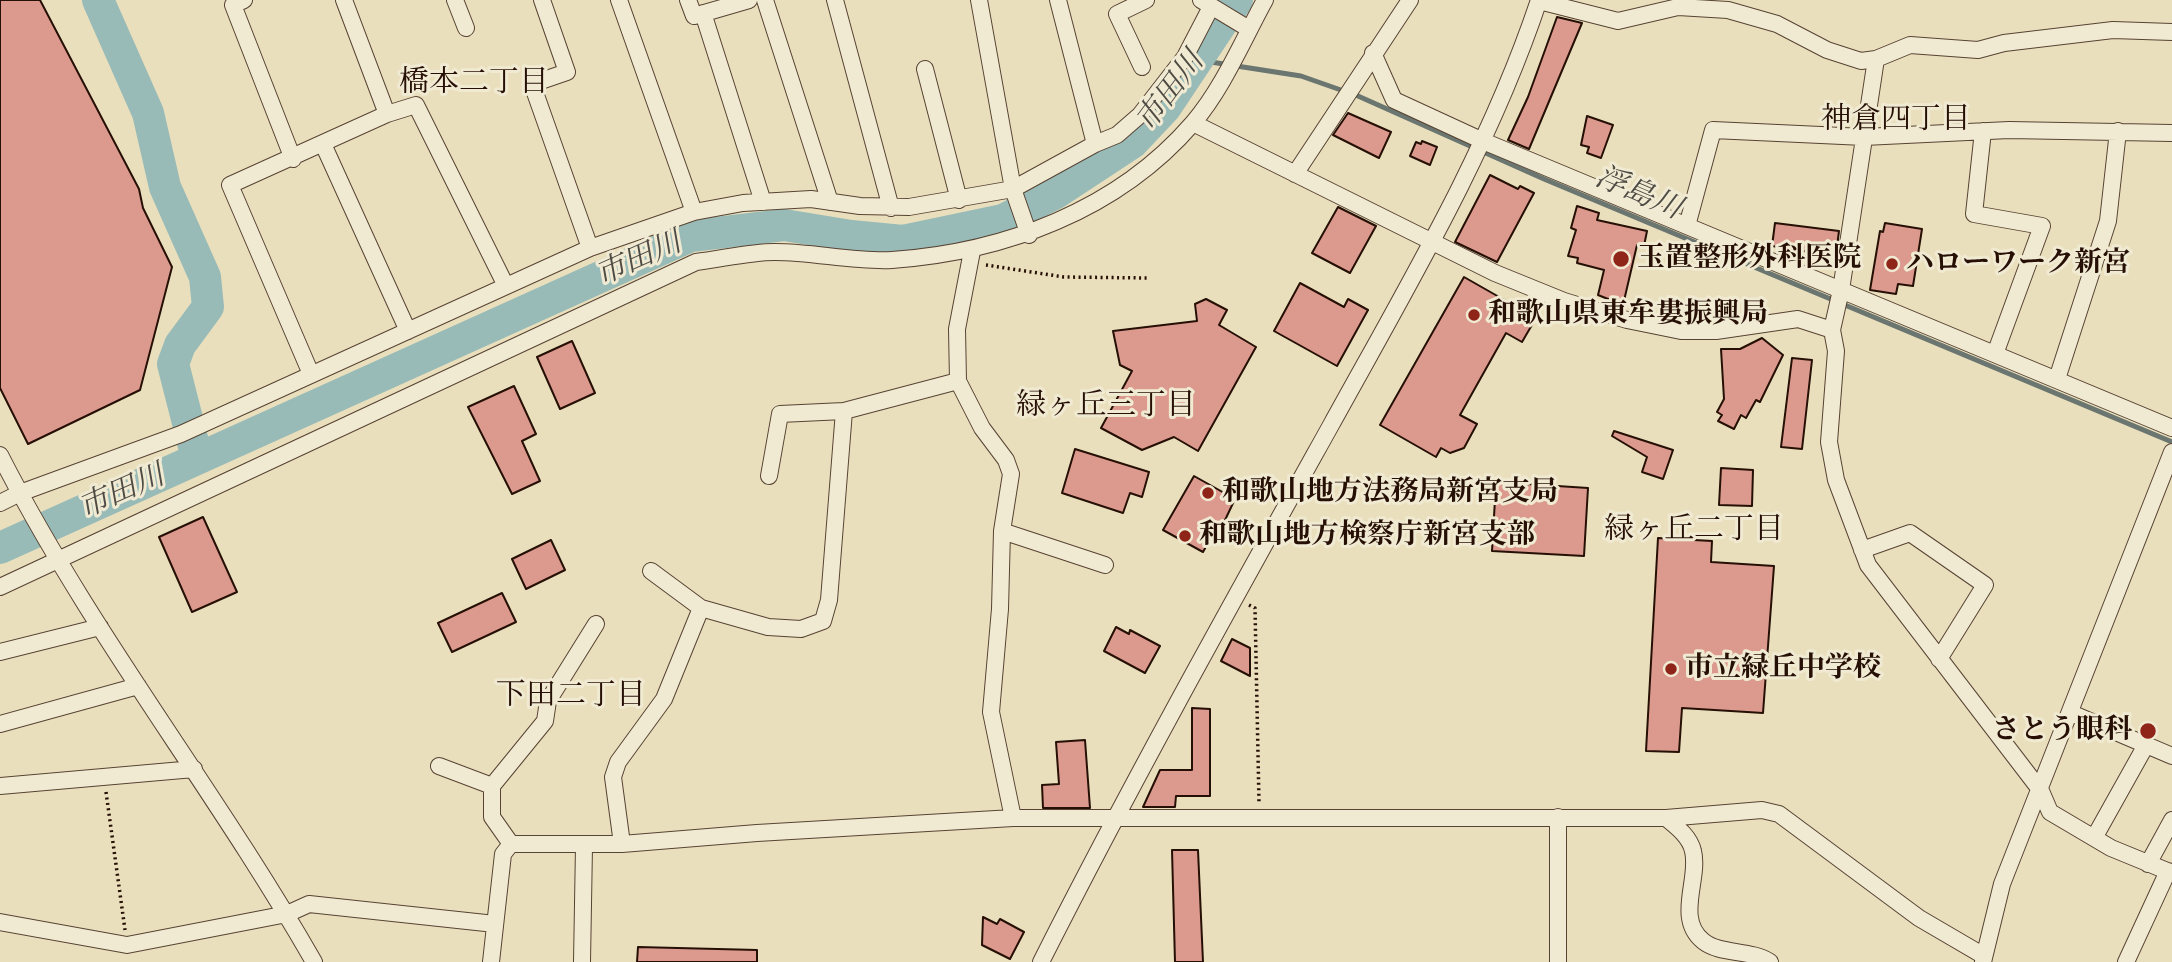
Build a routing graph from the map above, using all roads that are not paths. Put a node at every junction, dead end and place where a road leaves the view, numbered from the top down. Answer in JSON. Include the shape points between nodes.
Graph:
{"nodes":[{"id":1,"x":244,"y":0,"type":"edge"},
{"id":2,"x":344,"y":0,"type":"edge"},
{"id":3,"x":455,"y":0,"type":"edge"},
{"id":4,"x":542,"y":0,"type":"edge"},
{"id":5,"x":619,"y":0,"type":"edge"},
{"id":6,"x":688,"y":0,"type":"edge"},
{"id":7,"x":749,"y":0,"type":"edge"},
{"id":8,"x":765,"y":0,"type":"edge"},
{"id":9,"x":835,"y":0,"type":"edge"},
{"id":10,"x":979,"y":0,"type":"edge"},
{"id":11,"x":1058,"y":0,"type":"edge"},
{"id":12,"x":1146,"y":0,"type":"edge"},
{"id":13,"x":1265,"y":0,"type":"edge"},
{"id":14,"x":1410,"y":0,"type":"edge"},
{"id":15,"x":1539,"y":0,"type":"edge"},
{"id":16,"x":1206,"y":4,"type":"edge"},
{"id":17,"x":703,"y":13,"type":"junction"},
{"id":18,"x":1244,"y":27,"type":"junction"},
{"id":19,"x":467,"y":28,"type":"dead end"},
{"id":20,"x":2172,"y":32,"type":"edge"},
{"id":21,"x":1373,"y":53,"type":"junction"},
{"id":22,"x":1876,"y":59,"type":"junction"},
{"id":23,"x":1142,"y":66,"type":"dead end"},
{"id":24,"x":925,"y":69,"type":"dead end"},
{"id":25,"x":387,"y":114,"type":"junction"},
{"id":26,"x":1193,"y":123,"type":"junction"},
{"id":27,"x":1983,"y":131,"type":"junction"},
{"id":28,"x":2118,"y":131,"type":"junction"},
{"id":29,"x":2172,"y":133,"type":"edge"},
{"id":30,"x":1864,"y":137,"type":"junction"},
{"id":31,"x":1483,"y":141,"type":"junction"},
{"id":32,"x":323,"y":144,"type":"junction"},
{"id":33,"x":1095,"y":144,"type":"junction"},
{"id":34,"x":293,"y":159,"type":"junction"},
{"id":35,"x":1295,"y":174,"type":"junction"},
{"id":36,"x":1013,"y":189,"type":"junction"},
{"id":37,"x":959,"y":200,"type":"junction"},
{"id":38,"x":763,"y":202,"type":"junction"},
{"id":39,"x":830,"y":202,"type":"junction"},
{"id":40,"x":891,"y":208,"type":"junction"},
{"id":41,"x":694,"y":212,"type":"junction"},
{"id":42,"x":1687,"y":226,"type":"junction"},
{"id":43,"x":1029,"y":234,"type":"junction"},
{"id":44,"x":1433,"y":241,"type":"junction"},
{"id":45,"x":590,"y":248,"type":"junction"},
{"id":46,"x":970,"y":256,"type":"junction"},
{"id":47,"x":506,"y":286,"type":"junction"},
{"id":48,"x":1841,"y":290,"type":"junction"},
{"id":49,"x":1832,"y":330,"type":"junction"},
{"id":50,"x":408,"y":331,"type":"junction"},
{"id":51,"x":1995,"y":354,"type":"junction"},
{"id":52,"x":311,"y":374,"type":"junction"},
{"id":53,"x":2057,"y":379,"type":"junction"},
{"id":54,"x":958,"y":380,"type":"junction"},
{"id":55,"x":844,"y":411,"type":"junction"},
{"id":56,"x":2172,"y":428,"type":"edge"},
{"id":57,"x":2172,"y":452,"type":"edge"},
{"id":58,"x":0,"y":455,"type":"edge"},
{"id":59,"x":769,"y":476,"type":"dead end"},
{"id":60,"x":24,"y":499,"type":"junction"},
{"id":61,"x":0,"y":503,"type":"edge"},
{"id":62,"x":1002,"y":531,"type":"junction"},
{"id":63,"x":1862,"y":550,"type":"junction"},
{"id":64,"x":57,"y":560,"type":"junction"},
{"id":65,"x":1105,"y":565,"type":"dead end"},
{"id":66,"x":651,"y":571,"type":"dead end"},
{"id":67,"x":0,"y":587,"type":"edge"},
{"id":68,"x":701,"y":608,"type":"junction"},
{"id":69,"x":596,"y":624,"type":"dead end"},
{"id":70,"x":100,"y":626,"type":"junction"},
{"id":71,"x":0,"y":652,"type":"edge"},
{"id":72,"x":1939,"y":659,"type":"junction"},
{"id":73,"x":138,"y":686,"type":"junction"},
{"id":74,"x":2071,"y":713,"type":"junction"},
{"id":75,"x":0,"y":724,"type":"edge"},
{"id":76,"x":2146,"y":745,"type":"junction"},
{"id":77,"x":2172,"y":756,"type":"edge"},
{"id":78,"x":439,"y":766,"type":"dead end"},
{"id":79,"x":194,"y":769,"type":"junction"},
{"id":80,"x":0,"y":786,"type":"edge"},
{"id":81,"x":492,"y":786,"type":"junction"},
{"id":82,"x":2041,"y":790,"type":"junction"},
{"id":83,"x":1115,"y":816,"type":"junction"},
{"id":84,"x":1558,"y":817,"type":"junction"},
{"id":85,"x":1666,"y":817,"type":"junction"},
{"id":86,"x":1013,"y":818,"type":"junction"},
{"id":87,"x":2172,"y":820,"type":"edge"},
{"id":88,"x":2094,"y":838,"type":"junction"},
{"id":89,"x":512,"y":844,"type":"junction"},
{"id":90,"x":622,"y":844,"type":"junction"},
{"id":91,"x":584,"y":846,"type":"junction"},
{"id":92,"x":2148,"y":864,"type":"junction"},
{"id":93,"x":2170,"y":872,"type":"edge"},
{"id":94,"x":287,"y":914,"type":"junction"},
{"id":95,"x":0,"y":922,"type":"edge"},
{"id":96,"x":495,"y":924,"type":"junction"},
{"id":97,"x":127,"y":945,"type":"junction"},
{"id":98,"x":1983,"y":959,"type":"edge"},
{"id":99,"x":129,"y":962,"type":"edge"},
{"id":100,"x":314,"y":962,"type":"edge"},
{"id":101,"x":491,"y":962,"type":"edge"},
{"id":102,"x":582,"y":962,"type":"edge"},
{"id":103,"x":1041,"y":962,"type":"edge"},
{"id":104,"x":1558,"y":962,"type":"edge"},
{"id":105,"x":1770,"y":962,"type":"edge"},
{"id":106,"x":2126,"y":962,"type":"edge"}],
"edges":[{"from":1,"to":34,"type":"street","via":[[233,5]]},
{"from":2,"to":25,"type":"street"},
{"from":3,"to":19,"type":"street"},
{"from":4,"to":45,"type":"street","via":[[567,72],[532,84]]},
{"from":5,"to":41,"type":"street"},
{"from":6,"to":17,"type":"street","via":[[694,16]]},
{"from":7,"to":17,"type":"street"},
{"from":8,"to":39,"type":"street"},
{"from":9,"to":40,"type":"street"},
{"from":10,"to":36,"type":"street"},
{"from":11,"to":33,"type":"street"},
{"from":12,"to":23,"type":"street","via":[[1117,14]]},
{"from":13,"to":18,"type":"street"},
{"from":14,"to":21,"type":"street"},
{"from":15,"to":22,"type":"street","via":[[1618,21],[1678,8],[1728,9],[1777,24],[1834,52],[1861,61]]},
{"from":15,"to":31,"type":"street","via":[[1514,74]]},
{"from":16,"to":18,"type":"street"},
{"from":16,"to":33,"type":"street","via":[[1185,57],[1140,115],[1117,135]]},
{"from":17,"to":38,"type":"street"},
{"from":18,"to":26,"type":"street"},
{"from":20,"to":22,"type":"street","via":[[2113,30],[1978,50],[1910,44]]},
{"from":21,"to":31,"type":"street","via":[[1394,100]]},
{"from":21,"to":35,"type":"street"},
{"from":22,"to":30,"type":"street"},
{"from":24,"to":37,"type":"street"},
{"from":25,"to":32,"type":"street"},
{"from":25,"to":47,"type":"street","via":[[416,105]]},
{"from":26,"to":35,"type":"street"},
{"from":26,"to":43,"type":"street","via":[[1146,169]]},
{"from":27,"to":28,"type":"street"},
{"from":27,"to":30,"type":"street"},
{"from":27,"to":51,"type":"street","via":[[1974,214],[2042,226]]},
{"from":28,"to":29,"type":"street"},
{"from":28,"to":53,"type":"street","via":[[2108,220]]},
{"from":30,"to":42,"type":"street","via":[[1713,130]]},
{"from":30,"to":48,"type":"street"},
{"from":31,"to":42,"type":"street"},
{"from":31,"to":44,"type":"street"},
{"from":32,"to":34,"type":"street"},
{"from":32,"to":50,"type":"street"},
{"from":33,"to":36,"type":"street"},
{"from":34,"to":52,"type":"street","via":[[230,185]]},
{"from":35,"to":44,"type":"street"},
{"from":36,"to":37,"type":"street"},
{"from":36,"to":43,"type":"street"},
{"from":37,"to":40,"type":"street"},
{"from":38,"to":39,"type":"street"},
{"from":38,"to":41,"type":"street"},
{"from":39,"to":40,"type":"street"},
{"from":41,"to":45,"type":"street"},
{"from":42,"to":48,"type":"street"},
{"from":43,"to":46,"type":"street"},
{"from":44,"to":49,"type":"street","via":[[1528,287],[1628,320],[1703,332],[1798,319]]},
{"from":44,"to":83,"type":"street"},
{"from":45,"to":47,"type":"street"},
{"from":46,"to":54,"type":"street","via":[[957,329]]},
{"from":46,"to":64,"type":"street","via":[[888,260],[772,252],[696,262]]},
{"from":47,"to":50,"type":"street"},
{"from":48,"to":49,"type":"street"},
{"from":48,"to":51,"type":"street"},
{"from":49,"to":63,"type":"street","via":[[1836,351],[1829,442],[1836,480]]},
{"from":50,"to":52,"type":"street"},
{"from":51,"to":53,"type":"street"},
{"from":52,"to":60,"type":"street"},
{"from":53,"to":56,"type":"street"},
{"from":54,"to":55,"type":"street"},
{"from":54,"to":62,"type":"street","via":[[1011,474]]},
{"from":55,"to":59,"type":"street","via":[[780,414]]},
{"from":55,"to":68,"type":"street","via":[[829,600],[823,621],[802,629],[768,627]]},
{"from":57,"to":74,"type":"street"},
{"from":58,"to":60,"type":"street"},
{"from":60,"to":61,"type":"street"},
{"from":60,"to":64,"type":"street"},
{"from":62,"to":65,"type":"street"},
{"from":62,"to":86,"type":"street","via":[[991,712]]},
{"from":63,"to":72,"type":"street","via":[[1890,597]]},
{"from":63,"to":72,"type":"street","via":[[1910,533],[1985,585]]},
{"from":64,"to":67,"type":"street"},
{"from":64,"to":70,"type":"street"},
{"from":66,"to":68,"type":"street"},
{"from":68,"to":90,"type":"street","via":[[664,699],[618,762],[613,777]]},
{"from":69,"to":81,"type":"street","via":[[548,701],[545,721]]},
{"from":70,"to":71,"type":"street"},
{"from":70,"to":73,"type":"street"},
{"from":72,"to":82,"type":"street"},
{"from":73,"to":75,"type":"street"},
{"from":73,"to":79,"type":"street"},
{"from":74,"to":76,"type":"street"},
{"from":74,"to":82,"type":"street"},
{"from":76,"to":77,"type":"street"},
{"from":76,"to":88,"type":"street"},
{"from":78,"to":81,"type":"street"},
{"from":79,"to":80,"type":"street"},
{"from":79,"to":94,"type":"street"},
{"from":81,"to":89,"type":"street","via":[[492,817]]},
{"from":82,"to":88,"type":"street","via":[[2050,812]]},
{"from":82,"to":98,"type":"street","via":[[2003,884]]},
{"from":83,"to":84,"type":"street"},
{"from":83,"to":86,"type":"street"},
{"from":83,"to":103,"type":"street"},
{"from":84,"to":85,"type":"street"},
{"from":84,"to":104,"type":"street"},
{"from":85,"to":98,"type":"street","via":[[1762,810],[1779,814],[1919,918]]},
{"from":85,"to":105,"type":"street","via":[[1682,831],[1693,851],[1689,910],[1697,935],[1705,943]]},
{"from":86,"to":90,"type":"street"},
{"from":87,"to":92,"type":"street"},
{"from":88,"to":92,"type":"street"},
{"from":89,"to":91,"type":"street"},
{"from":89,"to":96,"type":"street","via":[[503,854]]},
{"from":90,"to":91,"type":"street"},
{"from":91,"to":102,"type":"street"},
{"from":92,"to":93,"type":"street"},
{"from":93,"to":106,"type":"street"},
{"from":94,"to":96,"type":"street","via":[[309,904]]},
{"from":94,"to":97,"type":"street"},
{"from":94,"to":100,"type":"street"},
{"from":95,"to":97,"type":"street"},
{"from":96,"to":101,"type":"street"},
{"from":97,"to":99,"type":"street"}]}
